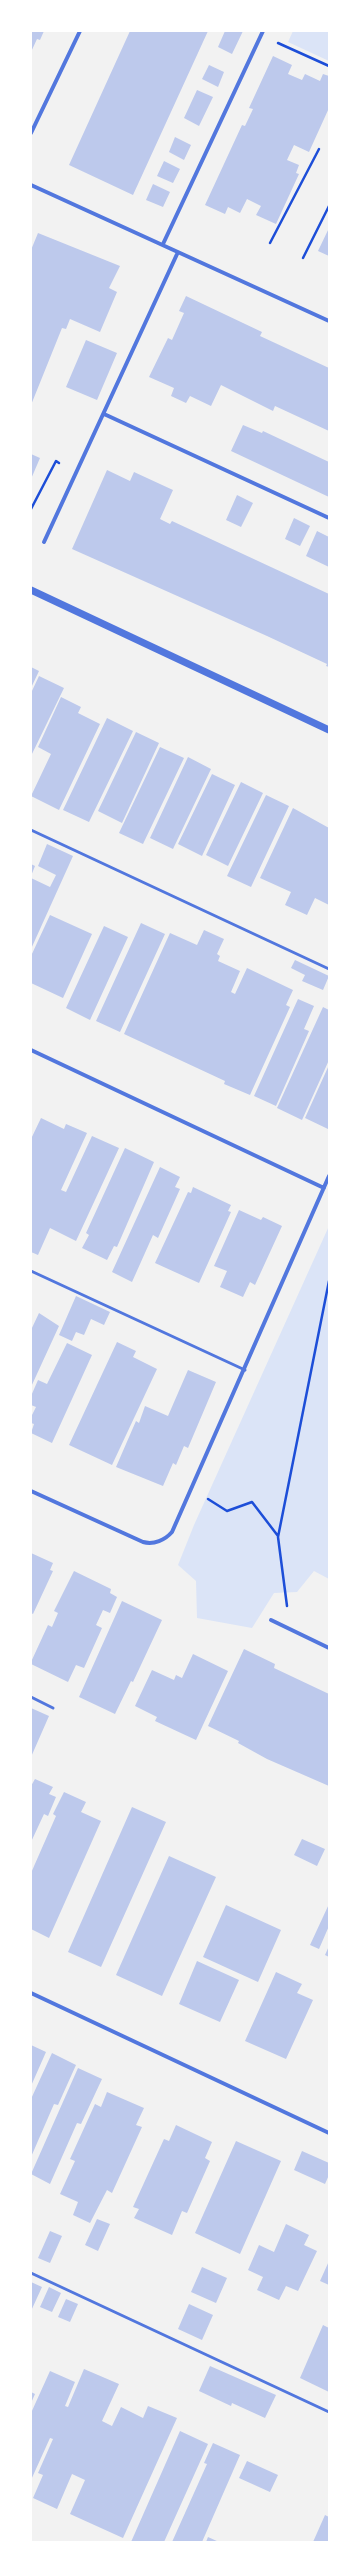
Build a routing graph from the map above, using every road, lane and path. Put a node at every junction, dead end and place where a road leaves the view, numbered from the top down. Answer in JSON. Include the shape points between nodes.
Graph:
{"nodes":[{"id":1,"x":80,"y":31,"type":"edge"},
{"id":2,"x":263,"y":31,"type":"edge"},
{"id":3,"x":276,"y":42,"type":"dead end"},
{"id":4,"x":329,"y":66,"type":"edge"},
{"id":5,"x":31,"y":133,"type":"edge"},
{"id":6,"x":319,"y":149,"type":"dead end"},
{"id":7,"x":31,"y":185,"type":"edge"},
{"id":8,"x":329,"y":206,"type":"edge"},
{"id":9,"x":270,"y":243,"type":"dead end"},
{"id":10,"x":163,"y":244,"type":"junction"},
{"id":11,"x":178,"y":252,"type":"junction"},
{"id":12,"x":303,"y":258,"type":"dead end"},
{"id":13,"x":329,"y":321,"type":"edge"},
{"id":14,"x":104,"y":414,"type":"junction"},
{"id":15,"x":329,"y":518,"type":"edge"},
{"id":16,"x":44,"y":542,"type":"dead end"},
{"id":17,"x":31,"y":590,"type":"edge"},
{"id":18,"x":329,"y":730,"type":"edge"},
{"id":19,"x":31,"y":830,"type":"edge"},
{"id":20,"x":329,"y":969,"type":"edge"},
{"id":21,"x":31,"y":1050,"type":"edge"},
{"id":22,"x":329,"y":1176,"type":"edge"},
{"id":23,"x":324,"y":1188,"type":"junction"},
{"id":24,"x":31,"y":1271,"type":"edge"},
{"id":25,"x":329,"y":1281,"type":"edge"},
{"id":26,"x":245,"y":1370,"type":"junction"},
{"id":27,"x":193,"y":1488,"type":"junction"},
{"id":28,"x":31,"y":1490,"type":"edge"},
{"id":29,"x":278,"y":1537,"type":"junction"},
{"id":30,"x":271,"y":1620,"type":"dead end"},
{"id":31,"x":289,"y":1629,"type":"junction"},
{"id":32,"x":329,"y":1648,"type":"edge"},
{"id":33,"x":31,"y":1697,"type":"edge"},
{"id":34,"x":53,"y":1708,"type":"dead end"},
{"id":35,"x":31,"y":1993,"type":"edge"},
{"id":36,"x":329,"y":2133,"type":"edge"},
{"id":37,"x":31,"y":2273,"type":"edge"},
{"id":38,"x":329,"y":2412,"type":"edge"}],
"edges":[{"from":1,"to":5,"type":"street"},
{"from":2,"to":10,"type":"street"},
{"from":3,"to":4,"type":"path"},
{"from":6,"to":9,"type":"path"},
{"from":7,"to":10,"type":"street"},
{"from":8,"to":12,"type":"path"},
{"from":10,"to":11,"type":"street"},
{"from":11,"to":13,"type":"street"},
{"from":11,"to":14,"type":"street"},
{"from":14,"to":15,"type":"street"},
{"from":14,"to":16,"type":"street"},
{"from":17,"to":18,"type":"street"},
{"from":19,"to":20,"type":"lane"},
{"from":21,"to":23,"type":"street"},
{"from":22,"to":23,"type":"street"},
{"from":23,"to":26,"type":"street"},
{"from":24,"to":26,"type":"lane"},
{"from":25,"to":29,"type":"path"},
{"from":26,"to":27,"type":"street"},
{"from":27,"to":28,"type":"street","via":[[175,1529],[153,1543],[143,1542]]},
{"from":27,"to":29,"type":"path","via":[[227,1511],[252,1502]]},
{"from":29,"to":31,"type":"path"},
{"from":30,"to":31,"type":"street"},
{"from":31,"to":32,"type":"street"},
{"from":33,"to":34,"type":"lane"},
{"from":35,"to":36,"type":"street"},
{"from":37,"to":38,"type":"lane"}]}
